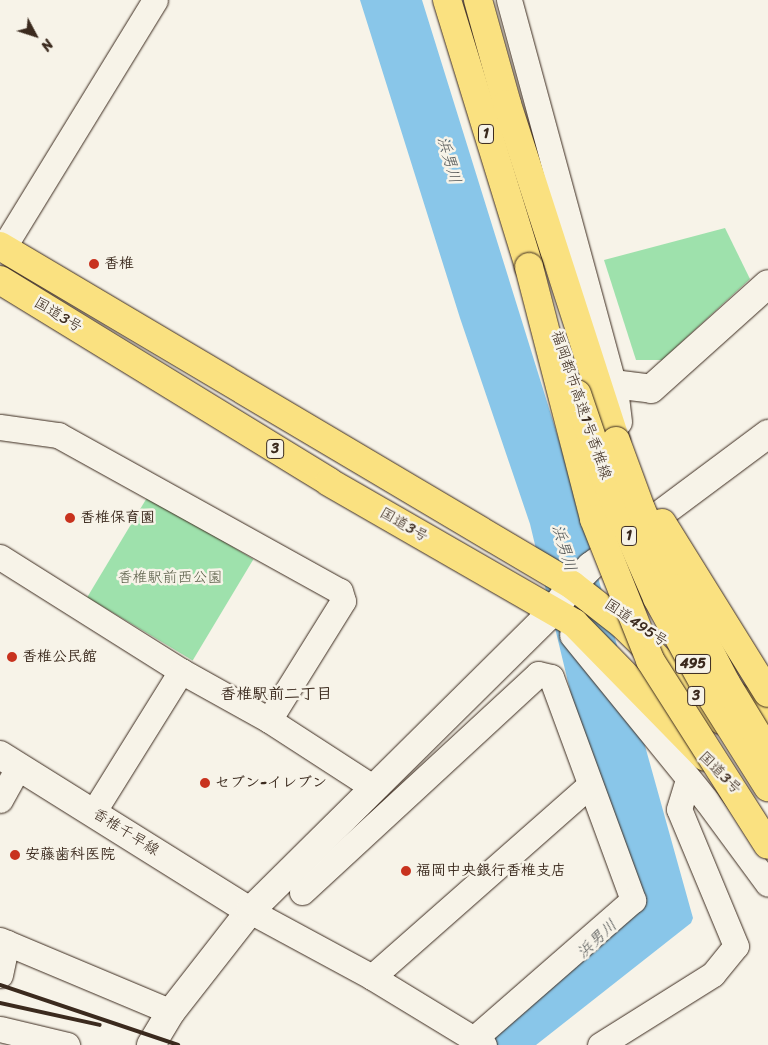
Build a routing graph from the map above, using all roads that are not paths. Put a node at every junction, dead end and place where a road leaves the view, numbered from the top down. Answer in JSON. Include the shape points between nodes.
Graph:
{"nodes":[{"id":1,"x":155,"y":0,"type":"edge"},
{"id":2,"x":447,"y":0,"type":"edge"},
{"id":3,"x":478,"y":0,"type":"edge"},
{"id":4,"x":510,"y":0,"type":"edge"},
{"id":5,"x":2,"y":247,"type":"edge"},
{"id":6,"x":529,"y":267,"type":"junction"},
{"id":7,"x":0,"y":280,"type":"edge"},
{"id":8,"x":768,"y":284,"type":"edge"},
{"id":9,"x":613,"y":384,"type":"junction"},
{"id":10,"x":0,"y":427,"type":"edge"},
{"id":11,"x":768,"y":434,"type":"edge"},
{"id":12,"x":616,"y":441,"type":"junction"},
{"id":13,"x":644,"y":526,"type":"junction"},
{"id":14,"x":0,"y":557,"type":"edge"},
{"id":15,"x":582,"y":576,"type":"junction"},
{"id":16,"x":554,"y":612,"type":"junction"},
{"id":17,"x":621,"y":616,"type":"junction"},
{"id":18,"x":181,"y":671,"type":"junction"},
{"id":19,"x":768,"y":693,"type":"edge"},
{"id":20,"x":629,"y":694,"type":"junction"},
{"id":21,"x":269,"y":720,"type":"junction"},
{"id":22,"x":768,"y":720,"type":"edge"},
{"id":23,"x":768,"y":752,"type":"edge"},
{"id":24,"x":10,"y":761,"type":"edge"},
{"id":25,"x":768,"y":767,"type":"edge"},
{"id":26,"x":688,"y":780,"type":"junction"},
{"id":27,"x":589,"y":786,"type":"junction"},
{"id":28,"x":768,"y":787,"type":"edge"},
{"id":29,"x":374,"y":788,"type":"junction"},
{"id":30,"x":0,"y":800,"type":"edge"},
{"id":31,"x":94,"y":812,"type":"junction"},
{"id":32,"x":768,"y":821,"type":"edge"},
{"id":33,"x":768,"y":845,"type":"edge"},
{"id":34,"x":768,"y":884,"type":"edge"},
{"id":35,"x":302,"y":892,"type":"dead end"},
{"id":36,"x":250,"y":911,"type":"junction"},
{"id":37,"x":4,"y":941,"type":"edge"},
{"id":38,"x":0,"y":975,"type":"edge"},
{"id":39,"x":372,"y":977,"type":"junction"},
{"id":40,"x":171,"y":1012,"type":"junction"},
{"id":41,"x":0,"y":1029,"type":"edge"},
{"id":42,"x":479,"y":1041,"type":"edge"},
{"id":43,"x":67,"y":1045,"type":"edge"},
{"id":44,"x":151,"y":1045,"type":"edge"},
{"id":45,"x":600,"y":1045,"type":"edge"}],
"edges":[{"from":1,"to":5,"type":"street"},
{"from":2,"to":6,"type":"highway","name":"福岡都市高速1号香椎線","number":"1"},
{"from":3,"to":12,"type":"highway","name":"福岡都市高速1号香椎線","number":"1","via":[[507,104]]},
{"from":4,"to":9,"type":"street"},
{"from":5,"to":15,"type":"highway","name":"国道3号","number":"3","via":[[539,566]]},
{"from":6,"to":28,"type":"highway","name":"福岡都市高速1号香椎線","number":"1","bridge":true,"via":[[564,350],[595,448],[639,559],[683,648]]},
{"from":6,"to":33,"type":"highway","bridge":true,"via":[[594,519],[650,660]]},
{"from":7,"to":16,"type":"highway","name":"国道3号","number":"3","via":[[329,482]]},
{"from":8,"to":9,"type":"street","via":[[651,389]]},
{"from":9,"to":13,"type":"street","via":[[613,399]]},
{"from":10,"to":21,"type":"street","via":[[58,435],[340,591],[343,601]]},
{"from":11,"to":13,"type":"street"},
{"from":12,"to":19,"type":"highway","bridge":true,"via":[[641,489]]},
{"from":12,"to":23,"type":"highway","name":"福岡都市高速1号香椎線","number":"1","bridge":true,"via":[[640,509],[677,588],[726,683]]},
{"from":13,"to":15,"type":"street"},
{"from":14,"to":18,"type":"street"},
{"from":15,"to":16,"type":"street"},
{"from":15,"to":17,"type":"highway","name":"国道3号","number":"3"},
{"from":16,"to":20,"type":"highway","name":"国道3号","number":"3","via":[[574,623]]},
{"from":16,"to":29,"type":"street"},
{"from":17,"to":22,"type":"highway","name":"国道495号","number":"495"},
{"from":17,"to":25,"type":"highway","name":"国道3号","number":"3"},
{"from":18,"to":21,"type":"street"},
{"from":18,"to":31,"type":"street"},
{"from":20,"to":26,"type":"street"},
{"from":20,"to":32,"type":"highway","name":"国道3号","number":"3"},
{"from":21,"to":29,"type":"street"},
{"from":24,"to":30,"type":"street"},
{"from":24,"to":31,"type":"street","name":"香椎千早線"},
{"from":26,"to":34,"type":"street"},
{"from":26,"to":45,"type":"street","via":[[678,809],[736,946],[713,974]]},
{"from":27,"to":35,"type":"street","via":[[551,676],[538,674]]},
{"from":27,"to":39,"type":"street"},
{"from":27,"to":42,"type":"street","via":[[634,900]]},
{"from":29,"to":36,"type":"street"},
{"from":31,"to":36,"type":"street","name":"香椎千早線"},
{"from":36,"to":39,"type":"street"},
{"from":36,"to":40,"type":"street"},
{"from":37,"to":38,"type":"street"},
{"from":37,"to":40,"type":"street"},
{"from":39,"to":42,"type":"street"},
{"from":40,"to":44,"type":"street"},
{"from":41,"to":43,"type":"street"}]}
